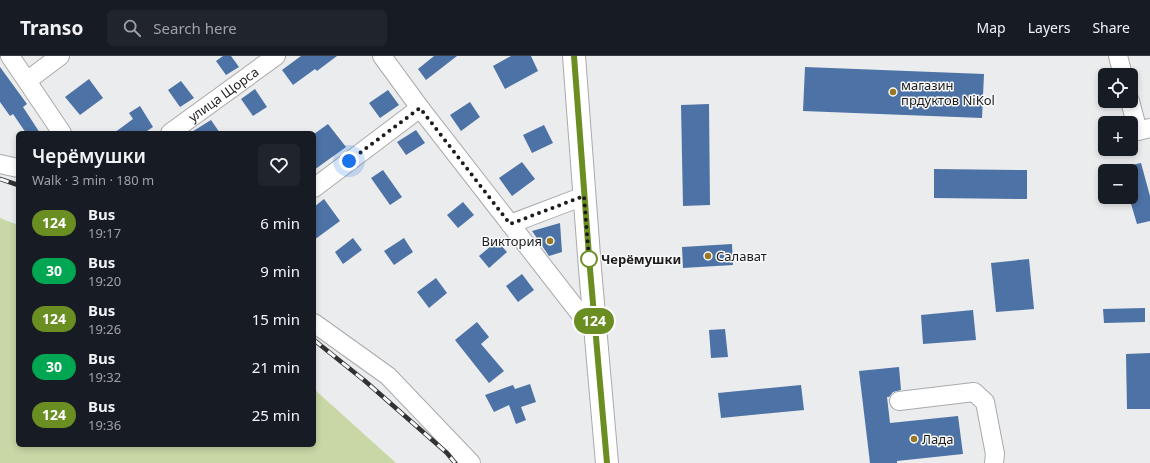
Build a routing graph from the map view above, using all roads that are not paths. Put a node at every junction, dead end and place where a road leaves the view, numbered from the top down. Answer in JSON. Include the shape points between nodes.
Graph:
{"nodes":[{"id":1,"x":10,"y":56,"type":"edge"},
{"id":2,"x":60,"y":56,"type":"edge"},
{"id":3,"x":276,"y":56,"type":"edge"},
{"id":4,"x":382,"y":56,"type":"edge"},
{"id":5,"x":574,"y":56,"type":"edge"},
{"id":6,"x":1118,"y":56,"type":"edge"},
{"id":7,"x":1121,"y":68,"type":"edge"},
{"id":8,"x":28,"y":80,"type":"junction"},
{"id":9,"x":420,"y":108,"type":"junction"},
{"id":10,"x":1132,"y":108,"type":"edge"},
{"id":11,"x":1150,"y":128,"type":"edge"},
{"id":12,"x":61,"y":131,"type":"edge"},
{"id":13,"x":173,"y":131,"type":"edge"},
{"id":14,"x":0,"y":164,"type":"edge"},
{"id":15,"x":16,"y":168,"type":"edge"},
{"id":16,"x":316,"y":186,"type":"edge"},
{"id":17,"x":584,"y":196,"type":"junction"},
{"id":18,"x":510,"y":224,"type":"junction"},
{"id":19,"x":316,"y":324,"type":"edge"},
{"id":20,"x":596,"y":334,"type":"junction"},
{"id":21,"x":899,"y":401,"type":"dead end"},
{"id":22,"x":471,"y":463,"type":"edge"},
{"id":23,"x":607,"y":463,"type":"edge"},
{"id":24,"x":994,"y":463,"type":"edge"}],
"edges":[{"from":1,"to":8,"type":"street"},
{"from":2,"to":8,"type":"street"},
{"from":3,"to":13,"type":"street","name":"улица Щорса"},
{"from":4,"to":9,"type":"street"},
{"from":5,"to":17,"type":"main road"},
{"from":6,"to":7,"type":"street"},
{"from":8,"to":12,"type":"street"},
{"from":9,"to":16,"type":"street"},
{"from":9,"to":18,"type":"street"},
{"from":10,"to":11,"type":"street","via":[[1138,131]]},
{"from":14,"to":15,"type":"street"},
{"from":17,"to":18,"type":"street"},
{"from":17,"to":20,"type":"main road"},
{"from":18,"to":20,"type":"street"},
{"from":19,"to":22,"type":"street","via":[[388,376]]},
{"from":20,"to":23,"type":"main road"},
{"from":21,"to":24,"type":"street","via":[[974,392],[985,402],[995,454]]}]}
